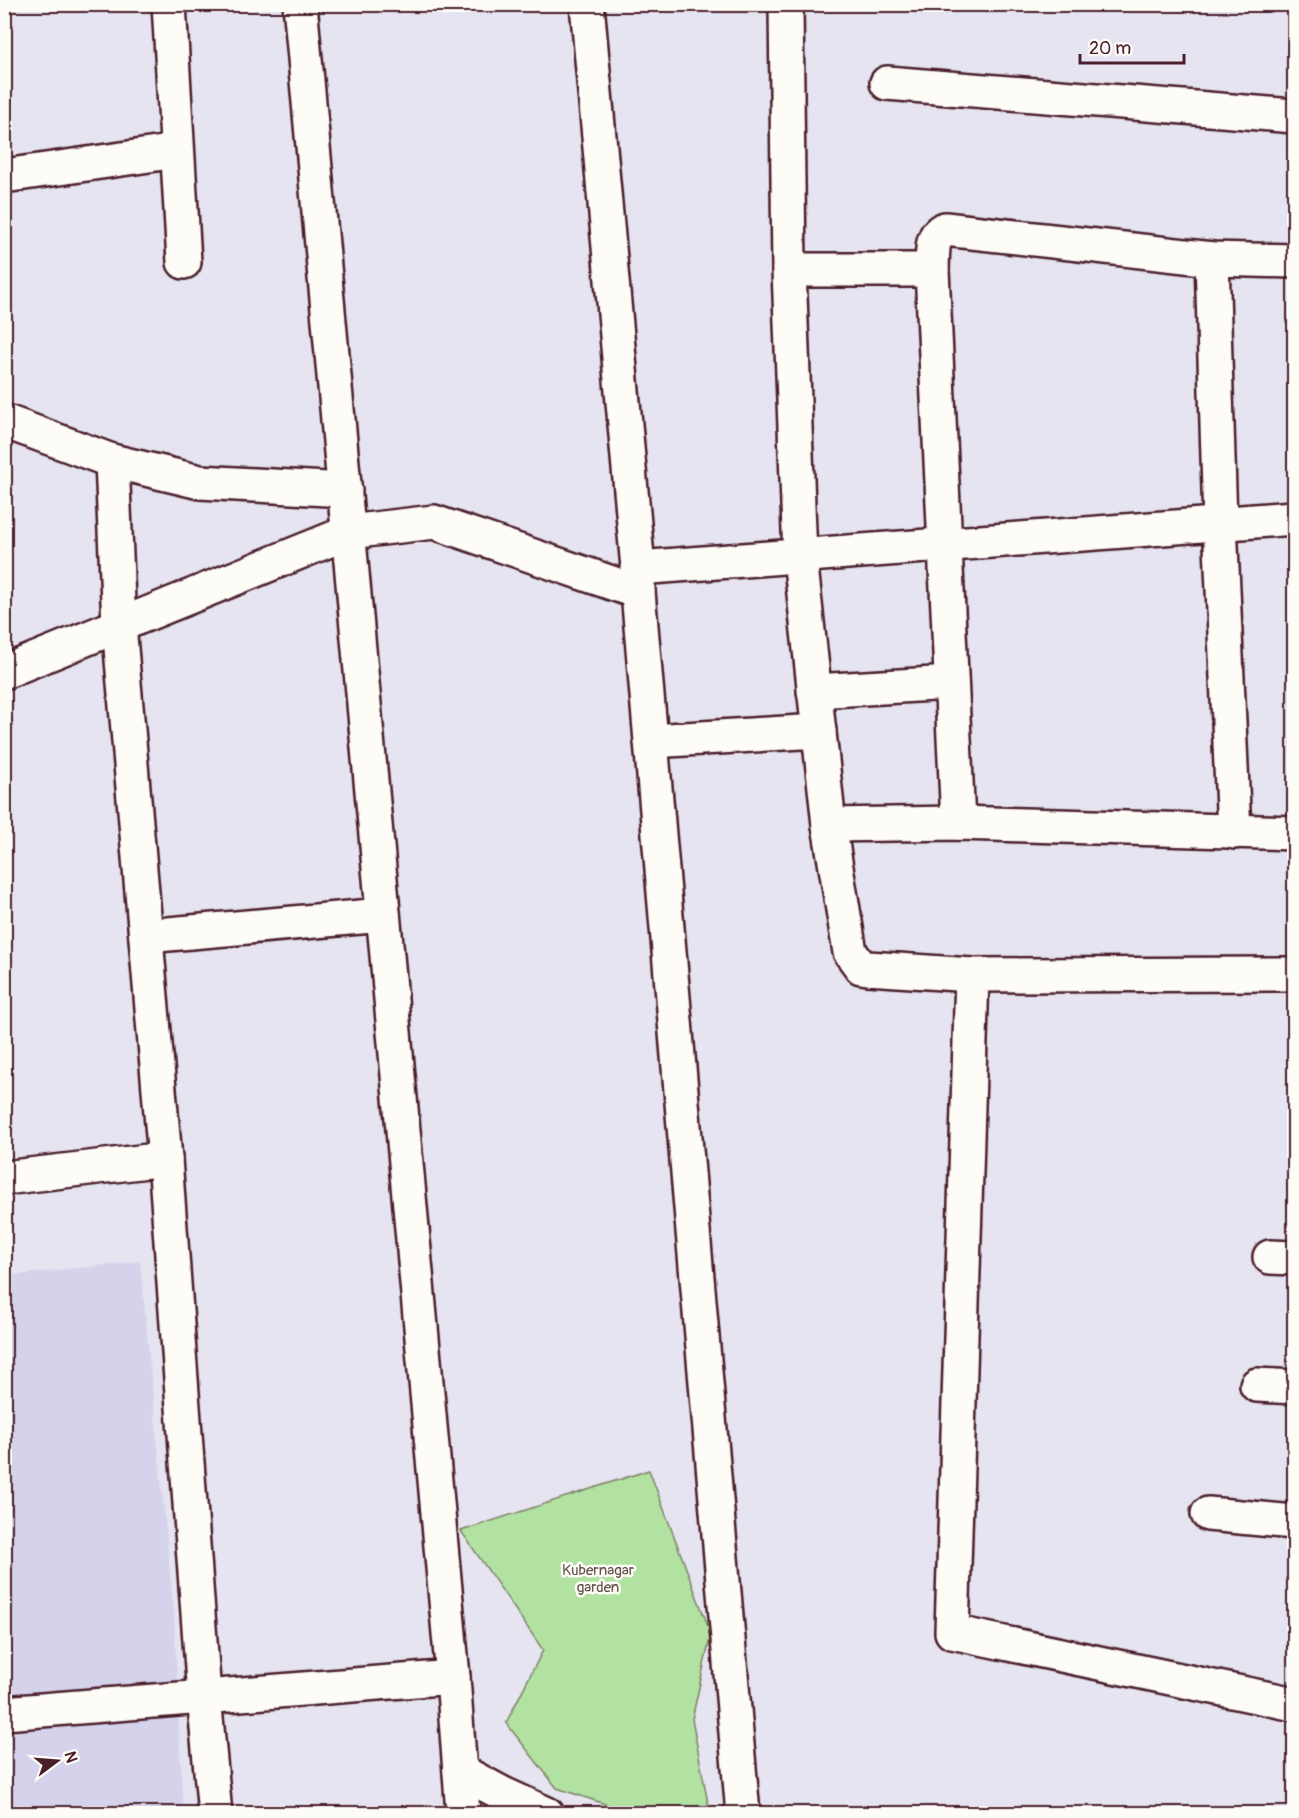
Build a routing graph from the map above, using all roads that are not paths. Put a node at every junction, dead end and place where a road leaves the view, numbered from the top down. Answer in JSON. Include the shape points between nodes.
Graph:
{"nodes":[{"id":1,"x":169,"y":4,"type":"edge"},
{"id":2,"x":300,"y":4,"type":"edge"},
{"id":3,"x":587,"y":4,"type":"edge"},
{"id":4,"x":786,"y":4,"type":"edge"},
{"id":5,"x":887,"y":83,"type":"dead end"},
{"id":6,"x":1294,"y":116,"type":"edge"},
{"id":7,"x":177,"y":151,"type":"junction"},
{"id":8,"x":4,"y":176,"type":"edge"},
{"id":9,"x":1212,"y":259,"type":"junction"},
{"id":10,"x":1294,"y":261,"type":"edge"},
{"id":11,"x":184,"y":262,"type":"dead end"},
{"id":12,"x":789,"y":270,"type":"junction"},
{"id":13,"x":932,"y":270,"type":"junction"},
{"id":14,"x":4,"y":421,"type":"edge"},
{"id":15,"x":112,"y":461,"type":"junction"},
{"id":16,"x":345,"y":490,"type":"junction"},
{"id":17,"x":1294,"y":518,"type":"edge"},
{"id":18,"x":1220,"y":523,"type":"junction"},
{"id":19,"x":349,"y":532,"type":"junction"},
{"id":20,"x":945,"y":546,"type":"junction"},
{"id":21,"x":800,"y":557,"type":"junction"},
{"id":22,"x":638,"y":580,"type":"junction"},
{"id":23,"x":119,"y":625,"type":"junction"},
{"id":24,"x":4,"y":672,"type":"edge"},
{"id":25,"x":951,"y":683,"type":"junction"},
{"id":26,"x":814,"y":691,"type":"junction"},
{"id":27,"x":819,"y":731,"type":"junction"},
{"id":28,"x":651,"y":741,"type":"junction"},
{"id":29,"x":958,"y":823,"type":"junction"},
{"id":30,"x":829,"y":825,"type":"junction"},
{"id":31,"x":1234,"y":832,"type":"junction"},
{"id":32,"x":1294,"y":833,"type":"edge"},
{"id":33,"x":383,"y":915,"type":"junction"},
{"id":34,"x":146,"y":936,"type":"junction"},
{"id":35,"x":1294,"y":974,"type":"edge"},
{"id":36,"x":972,"y":975,"type":"junction"},
{"id":37,"x":165,"y":1160,"type":"junction"},
{"id":38,"x":4,"y":1178,"type":"edge"},
{"id":39,"x":1257,"y":1385,"type":"dead end"},
{"id":40,"x":1294,"y":1387,"type":"edge"},
{"id":41,"x":1208,"y":1514,"type":"dead end"},
{"id":42,"x":1294,"y":1522,"type":"edge"},
{"id":43,"x":453,"y":1677,"type":"junction"},
{"id":44,"x":204,"y":1696,"type":"junction"},
{"id":45,"x":1294,"y":1704,"type":"edge"},
{"id":46,"x":4,"y":1713,"type":"edge"},
{"id":47,"x":460,"y":1771,"type":"junction"},
{"id":48,"x":215,"y":1814,"type":"edge"},
{"id":49,"x":463,"y":1814,"type":"edge"},
{"id":50,"x":547,"y":1814,"type":"edge"},
{"id":51,"x":743,"y":1814,"type":"edge"}],
"edges":[{"from":1,"to":7,"type":"street"},
{"from":2,"to":16,"type":"street"},
{"from":3,"to":22,"type":"street"},
{"from":4,"to":12,"type":"street"},
{"from":5,"to":6,"type":"street"},
{"from":7,"to":8,"type":"street"},
{"from":7,"to":11,"type":"street"},
{"from":9,"to":10,"type":"street"},
{"from":9,"to":13,"type":"street","via":[[945,229],[935,236]]},
{"from":9,"to":18,"type":"street"},
{"from":12,"to":13,"type":"street"},
{"from":12,"to":21,"type":"street"},
{"from":13,"to":20,"type":"street"},
{"from":14,"to":15,"type":"street"},
{"from":15,"to":16,"type":"street","via":[[200,482]]},
{"from":15,"to":23,"type":"street"},
{"from":16,"to":19,"type":"street"},
{"from":17,"to":18,"type":"street"},
{"from":18,"to":20,"type":"street"},
{"from":18,"to":31,"type":"street"},
{"from":19,"to":22,"type":"street","via":[[434,522]]},
{"from":19,"to":23,"type":"street"},
{"from":19,"to":33,"type":"street"},
{"from":20,"to":21,"type":"street"},
{"from":20,"to":25,"type":"street"},
{"from":21,"to":22,"type":"street"},
{"from":21,"to":26,"type":"street"},
{"from":22,"to":28,"type":"street"},
{"from":23,"to":24,"type":"street"},
{"from":23,"to":34,"type":"street"},
{"from":25,"to":26,"type":"street"},
{"from":25,"to":29,"type":"street"},
{"from":26,"to":27,"type":"street"},
{"from":27,"to":28,"type":"street"},
{"from":27,"to":30,"type":"street"},
{"from":28,"to":51,"type":"street"},
{"from":29,"to":30,"type":"street"},
{"from":29,"to":31,"type":"street"},
{"from":30,"to":36,"type":"street","via":[[854,960],[868,968]]},
{"from":31,"to":32,"type":"street"},
{"from":33,"to":34,"type":"street"},
{"from":33,"to":43,"type":"street"},
{"from":34,"to":37,"type":"street"},
{"from":35,"to":36,"type":"street"},
{"from":36,"to":45,"type":"street","via":[[952,1632]]},
{"from":37,"to":38,"type":"street"},
{"from":37,"to":44,"type":"street"},
{"from":39,"to":40,"type":"street"},
{"from":41,"to":42,"type":"street"},
{"from":43,"to":44,"type":"street"},
{"from":43,"to":47,"type":"street"},
{"from":44,"to":46,"type":"street"},
{"from":44,"to":48,"type":"street"},
{"from":47,"to":49,"type":"street"},
{"from":47,"to":50,"type":"street"}]}
